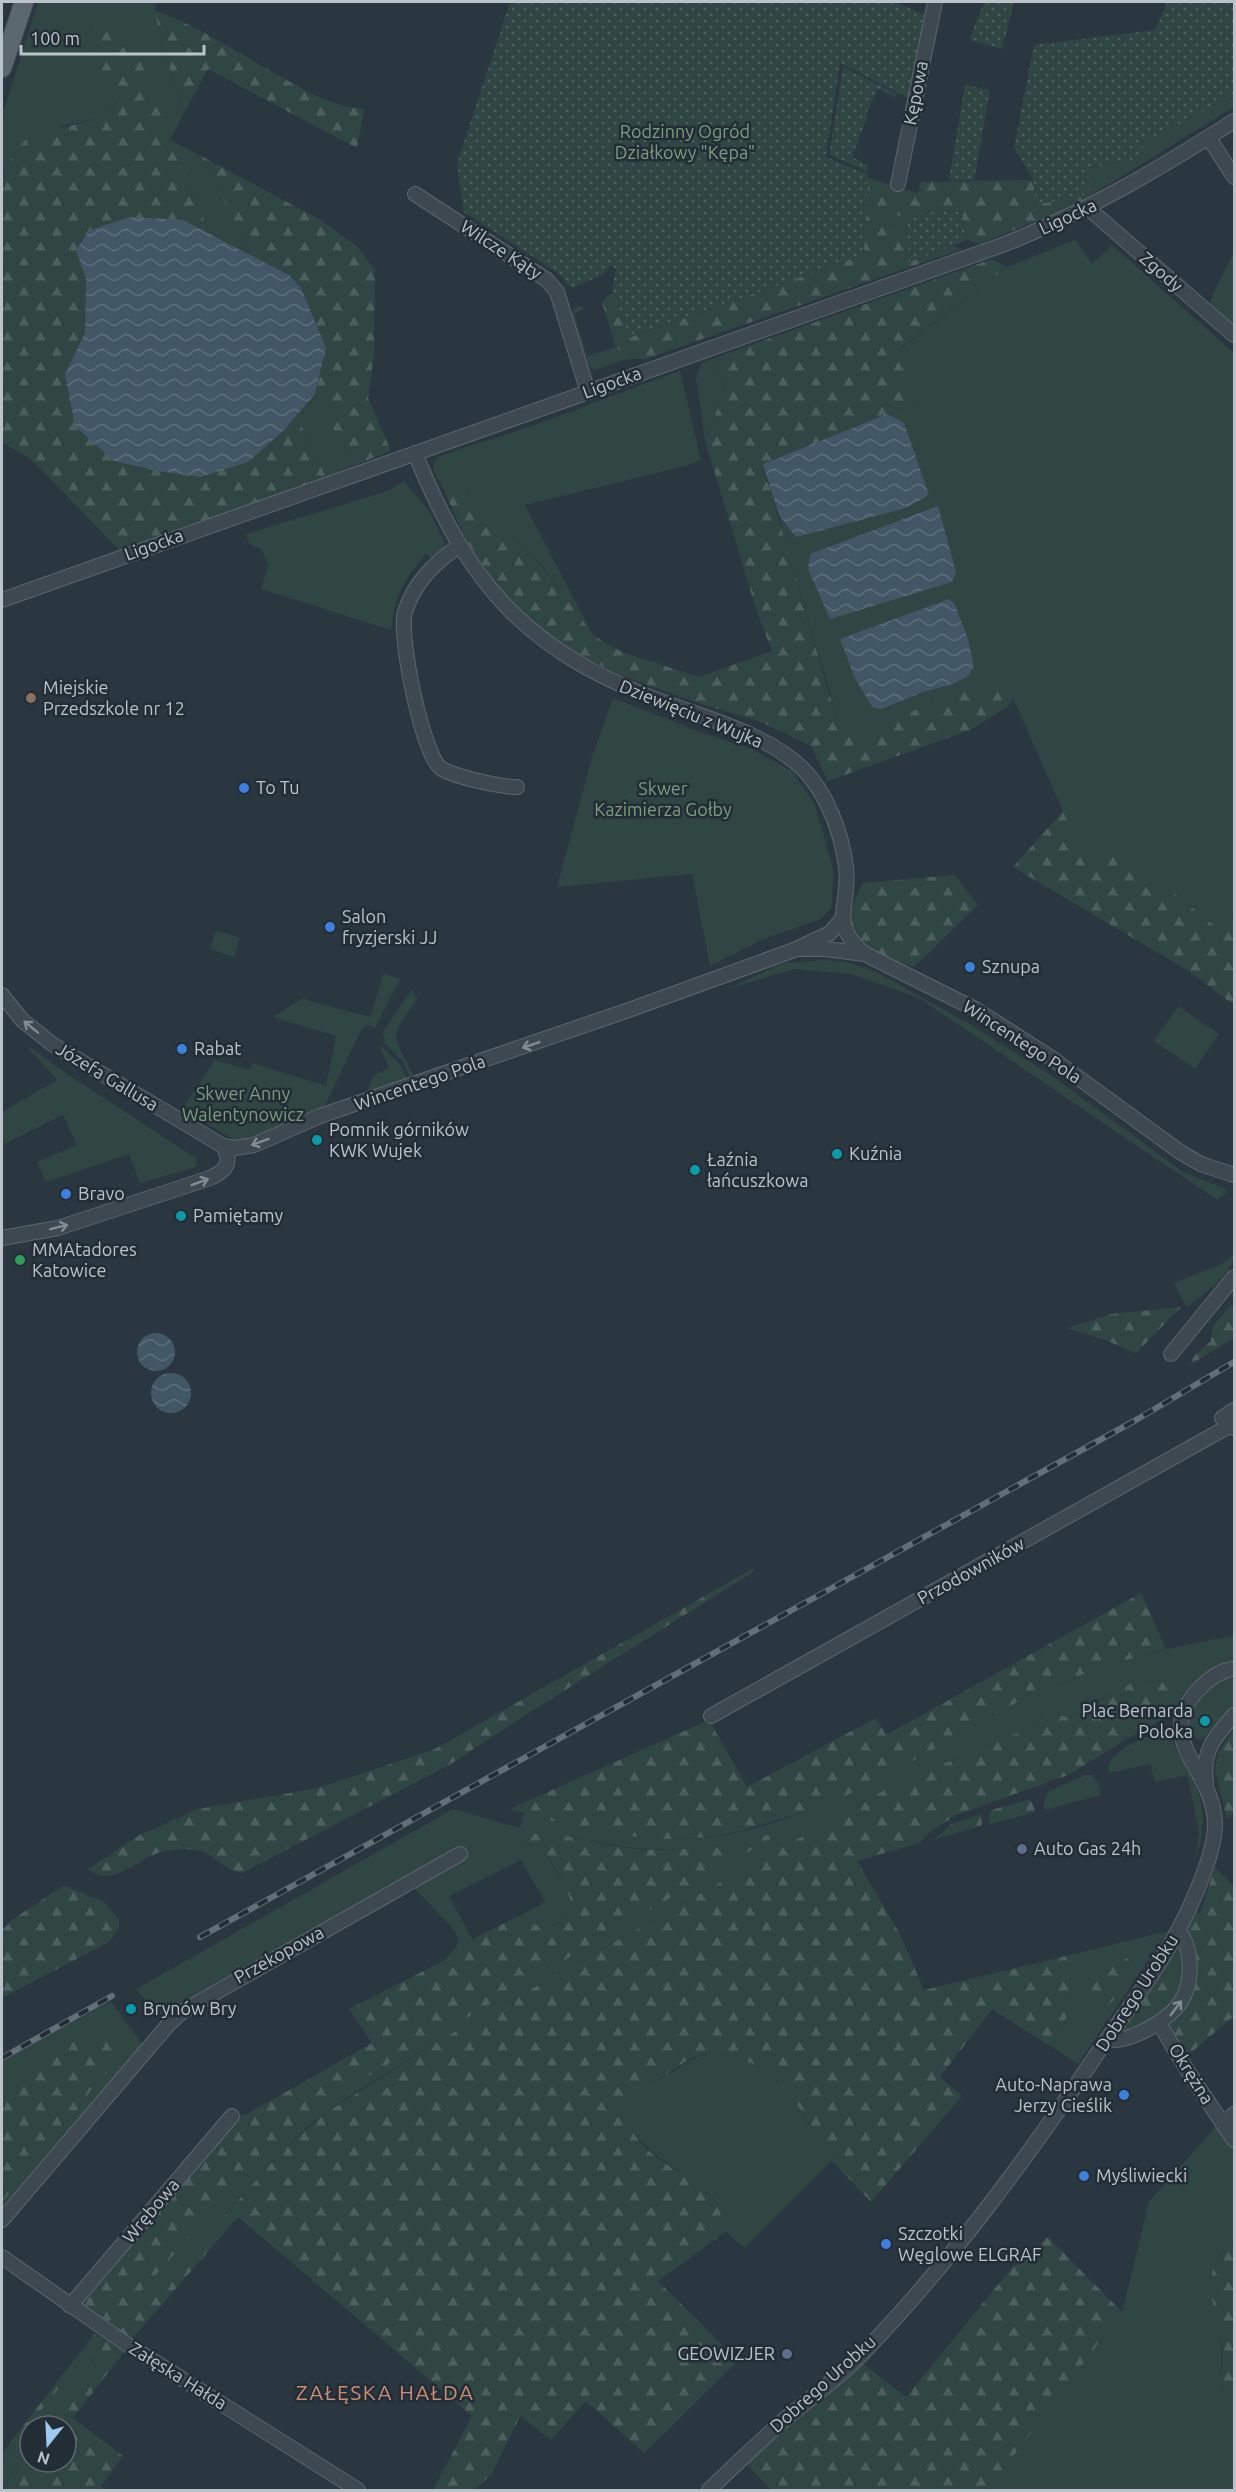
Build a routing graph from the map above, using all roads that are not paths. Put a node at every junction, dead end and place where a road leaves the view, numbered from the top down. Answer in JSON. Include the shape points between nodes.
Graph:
{"nodes":[{"id":1,"x":24,"y":2,"type":"edge"},
{"id":2,"x":935,"y":2,"type":"edge"},
{"id":3,"x":2,"y":68,"type":"edge"},
{"id":4,"x":1234,"y":121,"type":"edge"},
{"id":5,"x":1209,"y":138,"type":"junction"},
{"id":6,"x":1234,"y":177,"type":"edge"},
{"id":7,"x":898,"y":184,"type":"dead end"},
{"id":8,"x":415,"y":194,"type":"dead end"},
{"id":9,"x":1088,"y":208,"type":"junction"},
{"id":10,"x":1234,"y":335,"type":"edge"},
{"id":11,"x":588,"y":392,"type":"junction"},
{"id":12,"x":415,"y":453,"type":"junction"},
{"id":13,"x":459,"y":546,"type":"junction"},
{"id":14,"x":2,"y":600,"type":"edge"},
{"id":15,"x":518,"y":787,"type":"dead end"},
{"id":16,"x":842,"y":919,"type":"junction"},
{"id":17,"x":794,"y":950,"type":"junction"},
{"id":18,"x":865,"y":954,"type":"junction"},
{"id":19,"x":2,"y":994,"type":"edge"},
{"id":20,"x":223,"y":1146,"type":"junction"},
{"id":21,"x":1234,"y":1175,"type":"edge"},
{"id":22,"x":2,"y":1238,"type":"edge"},
{"id":23,"x":1234,"y":1277,"type":"edge"},
{"id":24,"x":1171,"y":1354,"type":"dead end"},
{"id":25,"x":1231,"y":1420,"type":"edge"},
{"id":26,"x":1232,"y":1670,"type":"edge"},
{"id":27,"x":1234,"y":1715,"type":"edge"},
{"id":28,"x":711,"y":1716,"type":"dead end"},
{"id":29,"x":1215,"y":1737,"type":"junction"},
{"id":30,"x":1184,"y":1739,"type":"junction"},
{"id":31,"x":1206,"y":1785,"type":"junction"},
{"id":32,"x":460,"y":1854,"type":"dead end"},
{"id":33,"x":1178,"y":1931,"type":"junction"},
{"id":34,"x":1159,"y":2023,"type":"junction"},
{"id":35,"x":1107,"y":2039,"type":"junction"},
{"id":36,"x":1234,"y":2114,"type":"edge"},
{"id":37,"x":232,"y":2116,"type":"dead end"},
{"id":38,"x":1223,"y":2124,"type":"junction"},
{"id":39,"x":1234,"y":2140,"type":"edge"},
{"id":40,"x":2,"y":2220,"type":"edge"},
{"id":41,"x":2,"y":2257,"type":"edge"},
{"id":42,"x":70,"y":2306,"type":"junction"},
{"id":43,"x":358,"y":2490,"type":"edge"},
{"id":44,"x":709,"y":2490,"type":"edge"}],
"edges":[{"from":1,"to":3,"type":"main road"},
{"from":2,"to":7,"type":"street","name":"Kępowa"},
{"from":4,"to":5,"type":"street","name":"Ligocka"},
{"from":5,"to":6,"type":"street"},
{"from":5,"to":9,"type":"street","name":"Ligocka"},
{"from":8,"to":11,"type":"street","name":"Wilcze Kąty","via":[[547,280],[557,292]]},
{"from":9,"to":10,"type":"street","name":"Zgody"},
{"from":9,"to":11,"type":"street","name":"Ligocka","via":[[996,248]]},
{"from":11,"to":12,"type":"street","name":"Ligocka"},
{"from":12,"to":13,"type":"street","name":"Dziewięciu z Wujka"},
{"from":12,"to":14,"type":"street","name":"Ligocka"},
{"from":13,"to":15,"type":"street","via":[[418,583],[404,615],[403,634],[418,712],[432,759],[441,769]]},
{"from":13,"to":16,"type":"street","name":"Dziewięciu z Wujka","via":[[495,595],[559,652],[609,680],[759,740],[802,768],[826,803],[844,859]]},
{"from":16,"to":17,"type":"street","name":"Wincentego Pola","via":[[830,933]]},
{"from":16,"to":18,"type":"street","via":[[850,942]]},
{"from":17,"to":18,"type":"street","name":"Wincentego Pola"},
{"from":17,"to":20,"type":"street","name":"Wincentego Pola","one_way":true,"via":[[320,1116],[254,1145]]},
{"from":18,"to":21,"type":"street","name":"Wincentego Pola","via":[[975,1009],[1053,1059],[1180,1152]]},
{"from":20,"to":19,"type":"street","name":"Józefa Gallusa","one_way":true,"via":[[52,1044],[22,1020]]},
{"from":22,"to":20,"type":"street","one_way":true,"via":[[58,1228],[210,1178],[226,1167],[228,1155]]},
{"from":23,"to":24,"type":"street"},
{"from":25,"to":28,"type":"street","name":"Przodowników"},
{"from":26,"to":30,"type":"street","name":"Dobrego Urobku","via":[[1208,1680],[1194,1694],[1179,1721]]},
{"from":27,"to":29,"type":"street","name":"Dobrego Urobku"},
{"from":29,"to":30,"type":"street","via":[[1202,1743]]},
{"from":29,"to":31,"type":"street","name":"Dobrego Urobku","via":[[1205,1760]]},
{"from":30,"to":31,"type":"street","name":"Dobrego Urobku"},
{"from":31,"to":33,"type":"street","name":"Dobrego Urobku","via":[[1214,1813],[1215,1836]]},
{"from":32,"to":40,"type":"street","name":"Przekopowa","via":[[183,2011]]},
{"from":34,"to":33,"type":"street","one_way":true,"via":[[1178,2006],[1190,1979],[1187,1946]]},
{"from":33,"to":35,"type":"street","name":"Dobrego Urobku"},
{"from":34,"to":35,"type":"street","via":[[1130,2038]]},
{"from":34,"to":38,"type":"street","name":"Okrężna"},
{"from":35,"to":44,"type":"street","name":"Dobrego Urobku","via":[[1045,2132],[978,2221],[878,2336]]},
{"from":36,"to":38,"type":"street","name":"Okrężna"},
{"from":37,"to":42,"type":"street","name":"Wrębowa"},
{"from":38,"to":39,"type":"street","name":"Okrężna"},
{"from":41,"to":42,"type":"street","name":"Załęska Hałda"},
{"from":42,"to":43,"type":"street","name":"Załęska Hałda"}]}
